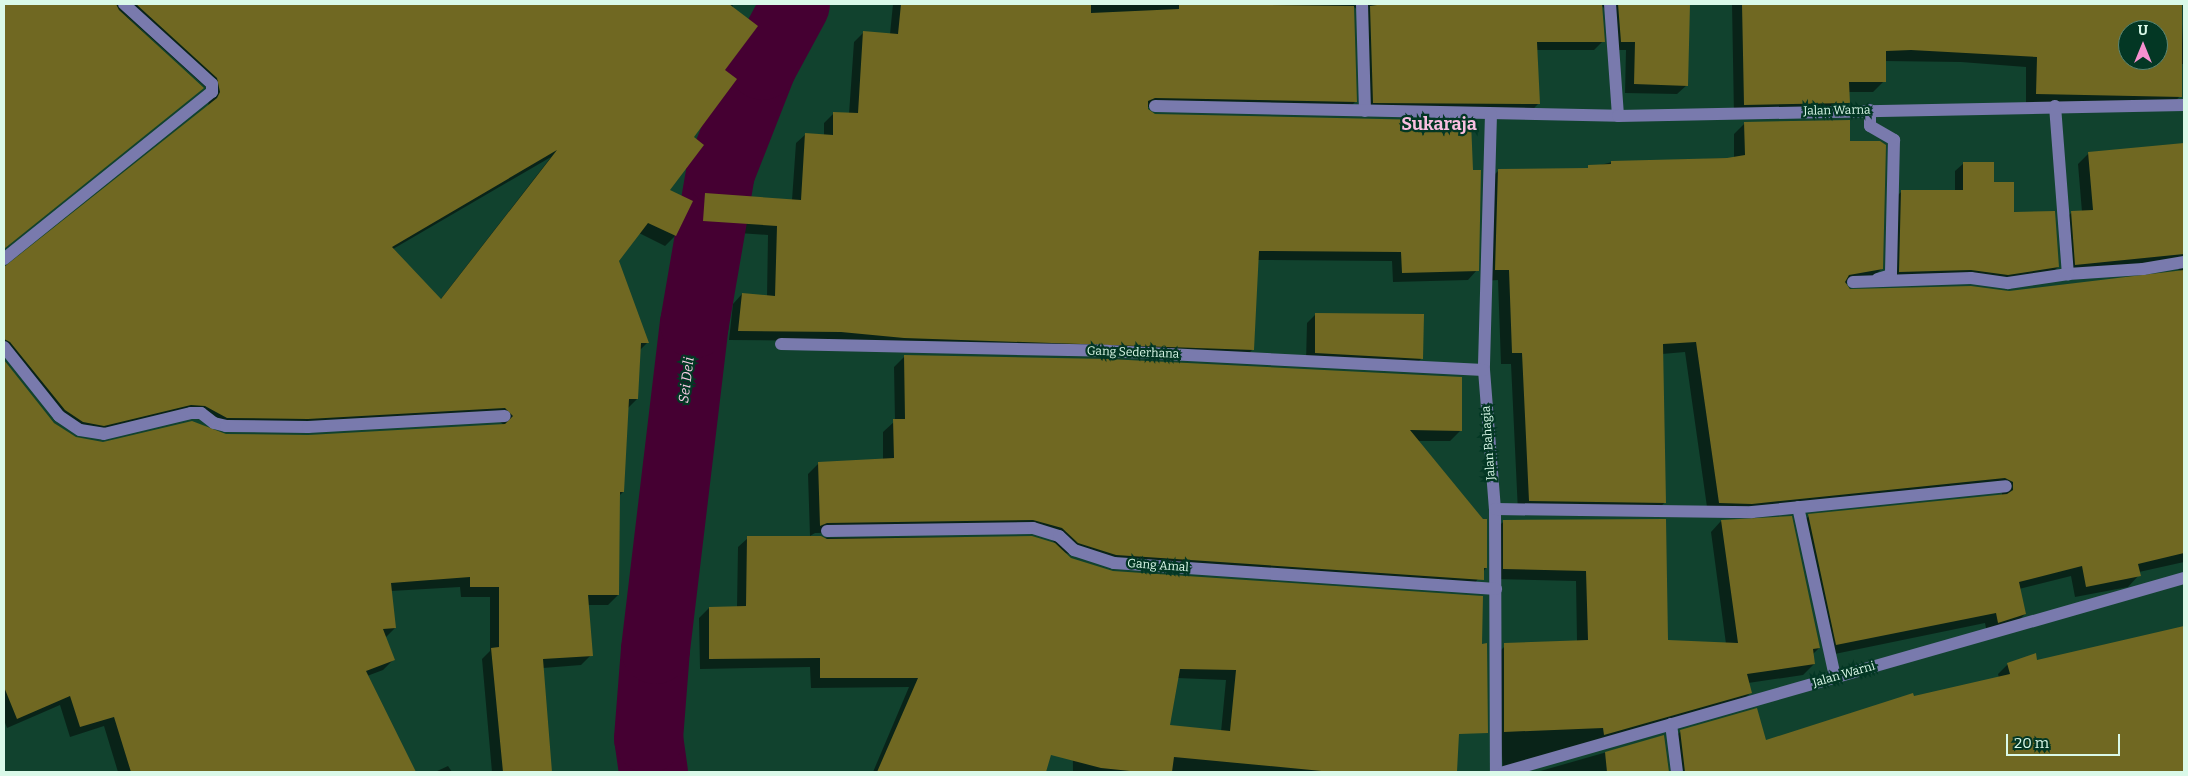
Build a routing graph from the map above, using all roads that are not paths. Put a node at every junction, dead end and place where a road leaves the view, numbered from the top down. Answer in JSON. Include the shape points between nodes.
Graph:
{"nodes":[{"id":1,"x":124,"y":4,"type":"edge"},
{"id":2,"x":1362,"y":4,"type":"edge"},
{"id":3,"x":1610,"y":4,"type":"edge"},
{"id":4,"x":2184,"y":105,"type":"edge"},
{"id":5,"x":1155,"y":106,"type":"dead end"},
{"id":6,"x":2055,"y":106,"type":"junction"},
{"id":7,"x":1870,"y":110,"type":"junction"},
{"id":8,"x":1365,"y":111,"type":"junction"},
{"id":9,"x":1491,"y":114,"type":"junction"},
{"id":10,"x":1618,"y":116,"type":"junction"},
{"id":11,"x":4,"y":259,"type":"edge"},
{"id":12,"x":2184,"y":262,"type":"edge"},
{"id":13,"x":2068,"y":274,"type":"junction"},
{"id":14,"x":1872,"y":281,"type":"junction"},
{"id":15,"x":1853,"y":282,"type":"dead end"},
{"id":16,"x":781,"y":344,"type":"dead end"},
{"id":17,"x":4,"y":348,"type":"edge"},
{"id":18,"x":1484,"y":370,"type":"junction"},
{"id":19,"x":505,"y":416,"type":"dead end"},
{"id":20,"x":2006,"y":486,"type":"dead end"},
{"id":21,"x":1798,"y":507,"type":"junction"},
{"id":22,"x":1494,"y":509,"type":"junction"},
{"id":23,"x":827,"y":531,"type":"dead end"},
{"id":24,"x":2184,"y":578,"type":"edge"},
{"id":25,"x":1496,"y":589,"type":"junction"},
{"id":26,"x":1835,"y":677,"type":"junction"},
{"id":27,"x":1671,"y":724,"type":"junction"},
{"id":28,"x":1496,"y":772,"type":"edge"},
{"id":29,"x":1504,"y":772,"type":"edge"},
{"id":30,"x":1678,"y":772,"type":"edge"}],
"edges":[{"from":1,"to":11,"type":"street","via":[[212,84],[212,92]]},
{"from":2,"to":8,"type":"street"},
{"from":3,"to":10,"type":"street"},
{"from":4,"to":6,"type":"street","name":"Jalan Warna"},
{"from":5,"to":8,"type":"street","name":"Jalan Warna"},
{"from":6,"to":7,"type":"street","name":"Jalan Warna"},
{"from":6,"to":13,"type":"street"},
{"from":7,"to":10,"type":"street","name":"Jalan Warna"},
{"from":7,"to":14,"type":"street","via":[[1870,126],[1894,140],[1891,275]]},
{"from":8,"to":9,"type":"street","name":"Jalan Warna"},
{"from":9,"to":10,"type":"street","name":"Jalan Warna"},
{"from":9,"to":18,"type":"street","name":"Jalan Bahagia"},
{"from":12,"to":13,"type":"street","via":[[2143,269]]},
{"from":13,"to":14,"type":"street","via":[[2008,283],[1971,278]]},
{"from":14,"to":15,"type":"street"},
{"from":16,"to":18,"type":"street","name":"Gang Sederhana","via":[[1108,351]]},
{"from":17,"to":19,"type":"street","via":[[59,416],[80,430],[104,434],[191,413],[201,413],[214,423],[226,426],[308,427]]},
{"from":18,"to":22,"type":"street","name":"Jalan Bahagia"},
{"from":20,"to":21,"type":"street"},
{"from":21,"to":22,"type":"street","via":[[1752,512]]},
{"from":21,"to":26,"type":"street"},
{"from":22,"to":25,"type":"street","name":"Jalan Bahagia"},
{"from":23,"to":25,"type":"street","name":"Gang Amal","via":[[1033,528],[1059,536],[1074,550],[1114,563]]},
{"from":24,"to":26,"type":"street","name":"Jalan Warni"},
{"from":25,"to":28,"type":"street","name":"Jalan Bahagia"},
{"from":26,"to":27,"type":"street","name":"Jalan Warni"},
{"from":27,"to":29,"type":"street","name":"Jalan Warni"},
{"from":27,"to":30,"type":"street"}]}
